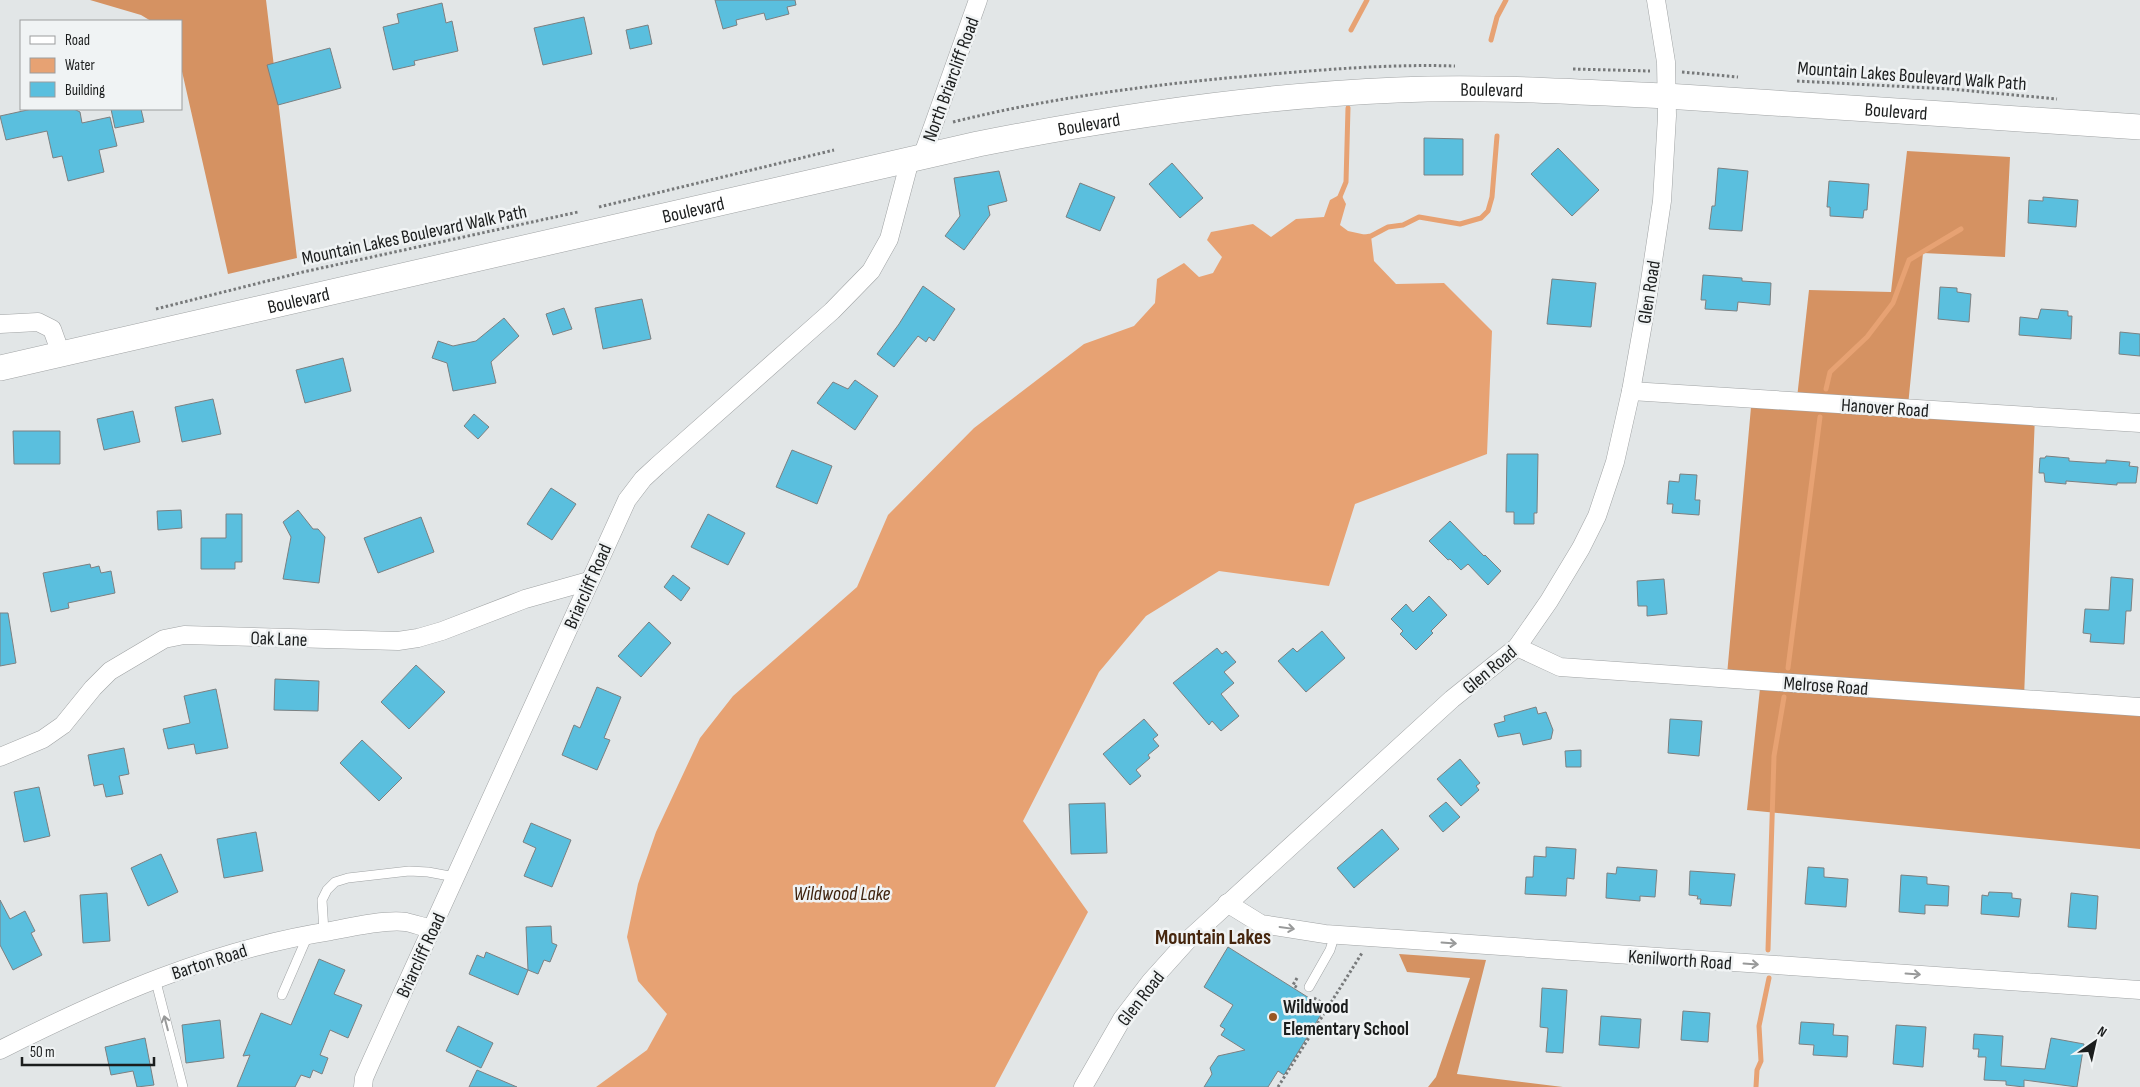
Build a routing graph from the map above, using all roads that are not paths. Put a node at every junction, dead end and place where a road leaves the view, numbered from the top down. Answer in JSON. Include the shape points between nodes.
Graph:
{"nodes":[{"id":1,"x":978,"y":0,"type":"edge"},
{"id":2,"x":1656,"y":0,"type":"edge"},
{"id":3,"x":1666,"y":96,"type":"junction"},
{"id":4,"x":2140,"y":128,"type":"edge"},
{"id":5,"x":916,"y":159,"type":"junction"},
{"id":6,"x":0,"y":324,"type":"edge"},
{"id":7,"x":61,"y":354,"type":"junction"},
{"id":8,"x":0,"y":368,"type":"edge"},
{"id":9,"x":1631,"y":391,"type":"junction"},
{"id":10,"x":2140,"y":423,"type":"edge"},
{"id":11,"x":589,"y":581,"type":"junction"},
{"id":12,"x":1517,"y":647,"type":"junction"},
{"id":13,"x":2140,"y":707,"type":"edge"},
{"id":14,"x":0,"y":757,"type":"edge"},
{"id":15,"x":455,"y":878,"type":"junction"},
{"id":16,"x":1227,"y":903,"type":"junction"},
{"id":17,"x":432,"y":929,"type":"junction"},
{"id":18,"x":316,"y":933,"type":"junction"},
{"id":19,"x":1335,"y":934,"type":"junction"},
{"id":20,"x":155,"y":978,"type":"junction"},
{"id":21,"x":1309,"y":987,"type":"dead end"},
{"id":22,"x":2140,"y":990,"type":"edge"},
{"id":23,"x":282,"y":995,"type":"dead end"},
{"id":24,"x":0,"y":1050,"type":"edge"},
{"id":25,"x":183,"y":1087,"type":"edge"},
{"id":26,"x":363,"y":1087,"type":"edge"},
{"id":27,"x":1083,"y":1087,"type":"edge"}],
"edges":[{"from":1,"to":5,"type":"street","name":"North Briarcliff Road"},
{"from":2,"to":3,"type":"street","name":"Glen Road","via":[[1666,62]]},
{"from":3,"to":4,"type":"main road","name":"Boulevard"},
{"from":3,"to":5,"type":"main road","name":"Boulevard","via":[[1507,88],[1289,96],[1193,106],[1085,123]]},
{"from":3,"to":9,"type":"street","name":"Glen Road","via":[[1662,201]]},
{"from":5,"to":7,"type":"main road","name":"Boulevard"},
{"from":5,"to":11,"type":"street","name":"Briarcliff Road","via":[[889,239],[871,271],[832,311],[643,479],[627,500]]},
{"from":6,"to":7,"type":"street","via":[[38,322],[52,329]]},
{"from":7,"to":8,"type":"main road","name":"Boulevard"},
{"from":9,"to":10,"type":"street","name":"Hanover Road"},
{"from":9,"to":12,"type":"street","name":"Glen Road","via":[[1615,462],[1597,516],[1549,601]]},
{"from":11,"to":14,"type":"street","name":"Oak Lane","via":[[525,599],[418,638],[398,641],[184,635],[164,639],[110,671],[63,725],[43,739]]},
{"from":11,"to":15,"type":"street","name":"Briarcliff Road"},
{"from":12,"to":13,"type":"street","name":"Melrose Road","via":[[1560,667]]},
{"from":12,"to":16,"type":"street","name":"Glen Road","via":[[1452,699]]},
{"from":15,"to":17,"type":"street","name":"Briarcliff Road"},
{"from":15,"to":18,"type":"lane","via":[[409,871],[335,882],[322,900]]},
{"from":16,"to":19,"type":"street","name":"Kenilworth Road","one_way":true,"via":[[1261,924]]},
{"from":16,"to":27,"type":"street","name":"Glen Road","via":[[1151,981],[1122,1019]]},
{"from":17,"to":18,"type":"street","name":"Barton Road","via":[[405,922]]},
{"from":17,"to":26,"type":"street","name":"Briarcliff Road","via":[[370,1062]]},
{"from":18,"to":20,"type":"street","name":"Barton Road","via":[[247,948]]},
{"from":18,"to":23,"type":"lane"},
{"from":19,"to":21,"type":"lane","via":[[1330,950]]},
{"from":19,"to":22,"type":"street","name":"Kenilworth Road","one_way":true},
{"from":20,"to":24,"type":"street","name":"Barton Road"},
{"from":25,"to":20,"type":"lane","one_way":true}]}
